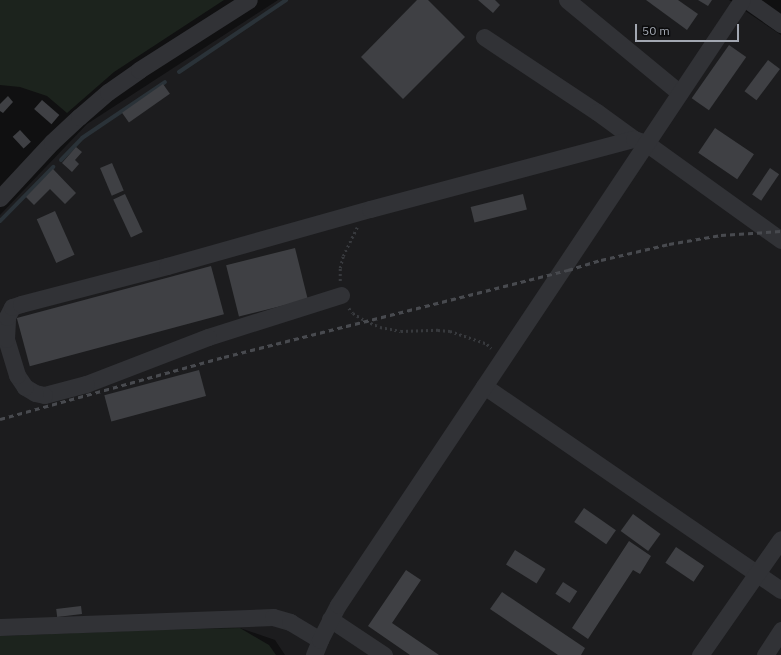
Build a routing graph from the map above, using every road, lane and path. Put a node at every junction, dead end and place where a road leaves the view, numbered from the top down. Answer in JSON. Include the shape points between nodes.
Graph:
{"nodes":[{"id":1,"x":249,"y":0,"type":"edge"},
{"id":2,"x":566,"y":0,"type":"edge"},
{"id":3,"x":742,"y":0,"type":"edge"},
{"id":4,"x":747,"y":0,"type":"edge"},
{"id":5,"x":781,"y":24,"type":"edge"},
{"id":6,"x":484,"y":37,"type":"dead end"},
{"id":7,"x":680,"y":93,"type":"junction"},
{"id":8,"x":640,"y":141,"type":"junction"},
{"id":9,"x":0,"y":198,"type":"edge"},
{"id":10,"x":370,"y":209,"type":"junction"},
{"id":11,"x":781,"y":240,"type":"edge"},
{"id":12,"x":341,"y":295,"type":"junction"},
{"id":13,"x":503,"y":358,"type":"junction"},
{"id":14,"x":484,"y":386,"type":"junction"},
{"id":15,"x":781,"y":539,"type":"edge"},
{"id":16,"x":757,"y":573,"type":"junction"},
{"id":17,"x":781,"y":590,"type":"edge"},
{"id":18,"x":330,"y":618,"type":"junction"},
{"id":19,"x":0,"y":627,"type":"edge"},
{"id":20,"x":781,"y":630,"type":"edge"},
{"id":21,"x":317,"y":647,"type":"edge"},
{"id":22,"x":384,"y":655,"type":"edge"},
{"id":23,"x":700,"y":655,"type":"edge"},
{"id":24,"x":765,"y":655,"type":"edge"}],
"edges":[{"from":1,"to":9,"type":"street","via":[[108,92],[52,142]]},
{"from":2,"to":7,"type":"street"},
{"from":3,"to":7,"type":"street"},
{"from":4,"to":5,"type":"street"},
{"from":6,"to":8,"type":"street"},
{"from":7,"to":8,"type":"street"},
{"from":8,"to":10,"type":"street"},
{"from":8,"to":11,"type":"street"},
{"from":8,"to":13,"type":"street"},
{"from":10,"to":12,"type":"path","via":[[359,224],[343,256],[340,268]]},
{"from":10,"to":12,"type":"street","via":[[12,307],[7,317],[6,339],[17,375],[25,387],[44,395],[86,384],[208,337]]},
{"from":12,"to":13,"type":"path","via":[[353,313],[380,327],[401,331],[450,331],[487,344]]},
{"from":13,"to":14,"type":"street"},
{"from":14,"to":16,"type":"street"},
{"from":14,"to":18,"type":"street"},
{"from":15,"to":16,"type":"street"},
{"from":16,"to":17,"type":"street"},
{"from":16,"to":23,"type":"street"},
{"from":18,"to":21,"type":"street"},
{"from":18,"to":22,"type":"street"},
{"from":19,"to":21,"type":"street","via":[[273,617],[290,622]]},
{"from":20,"to":24,"type":"street"}]}
